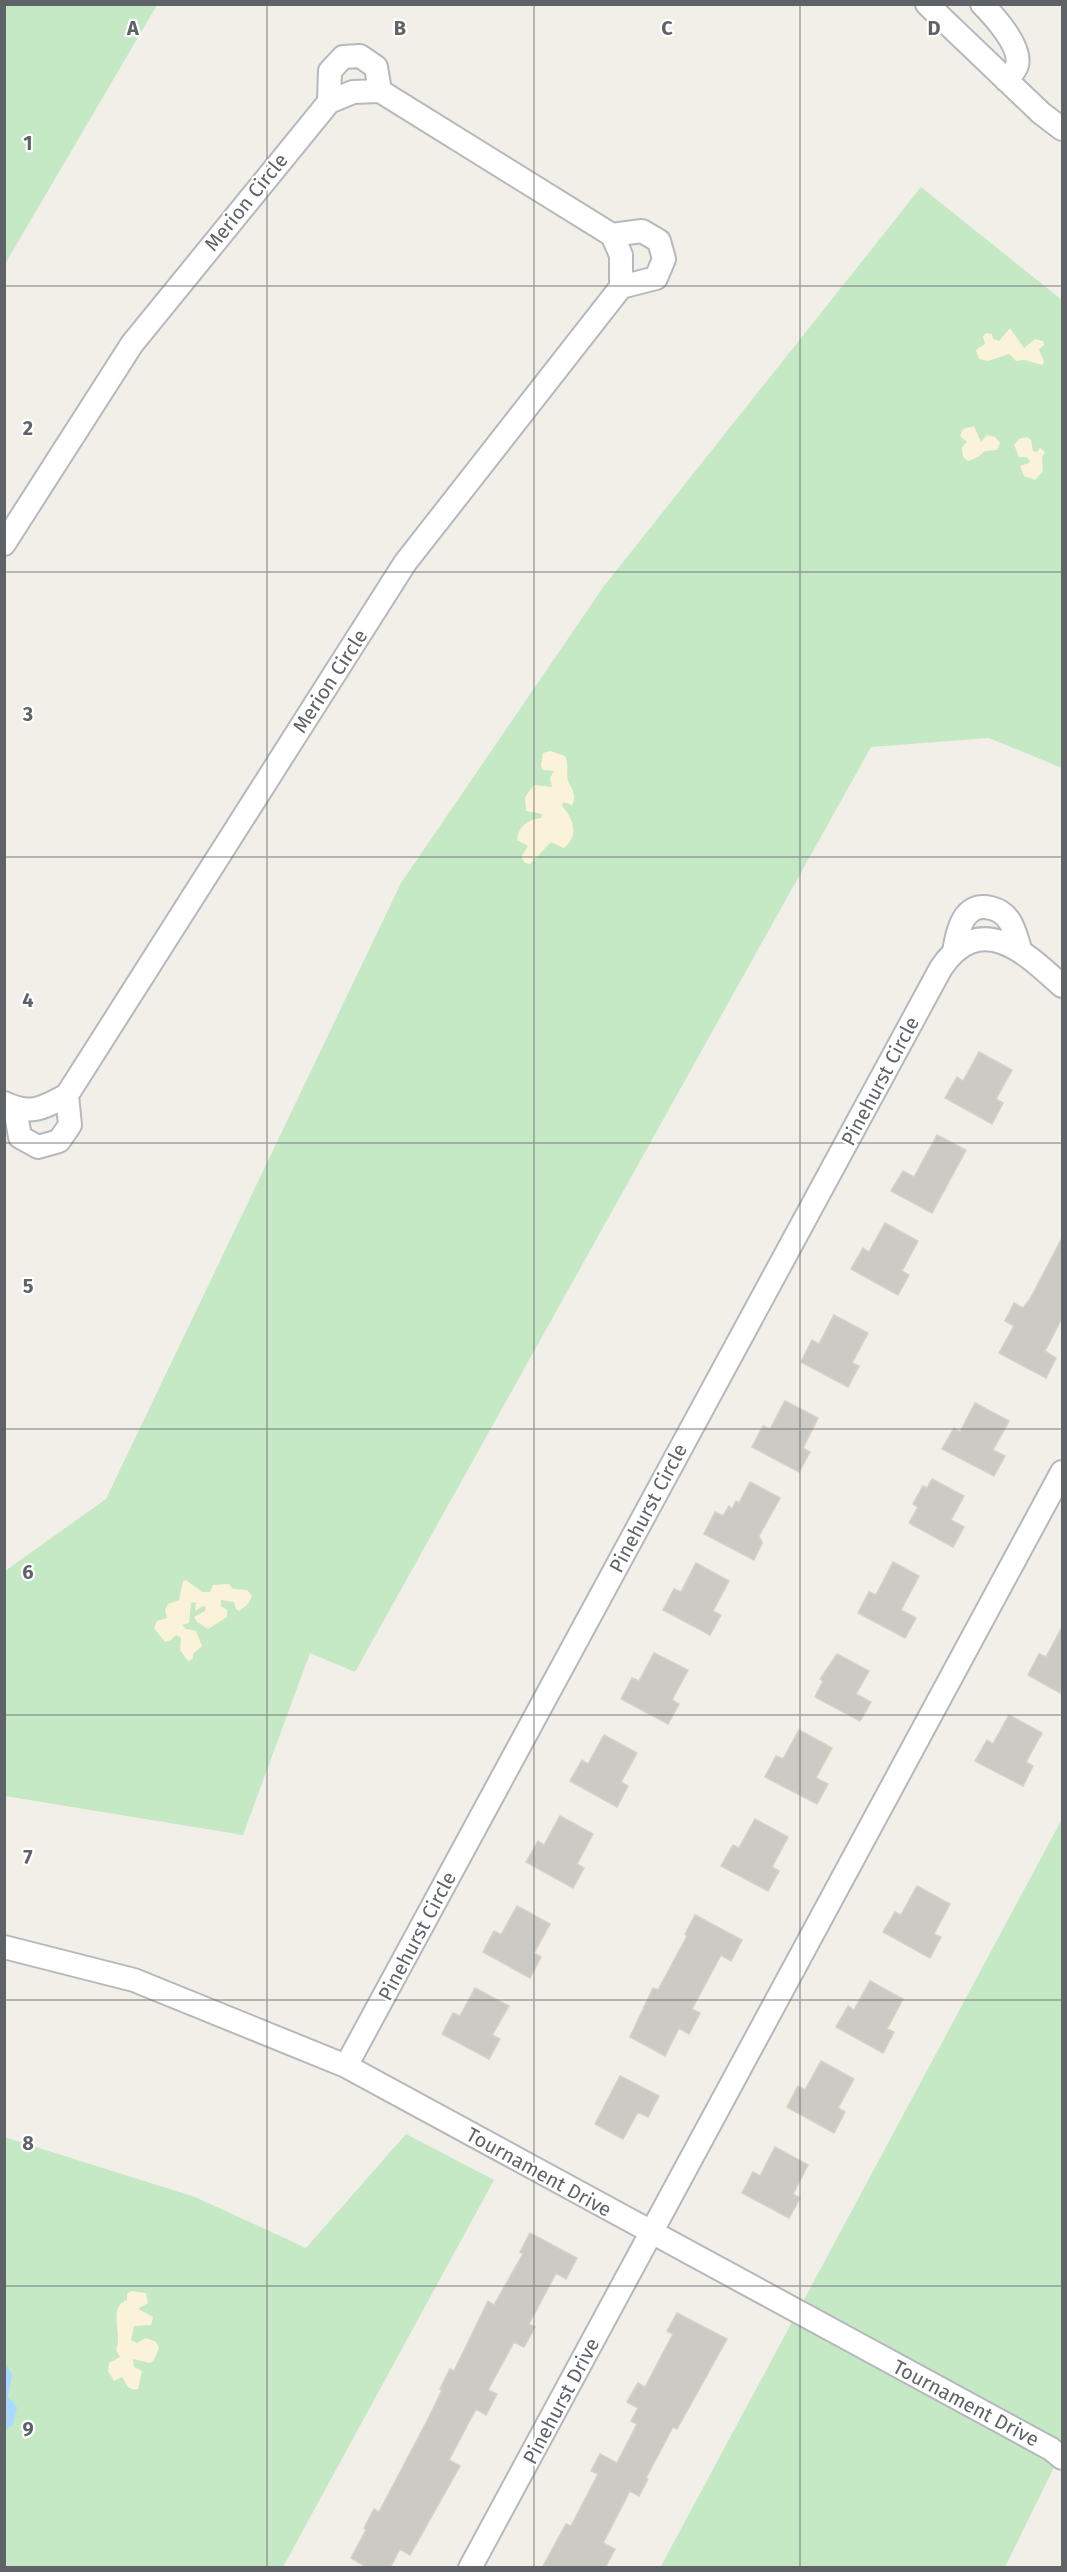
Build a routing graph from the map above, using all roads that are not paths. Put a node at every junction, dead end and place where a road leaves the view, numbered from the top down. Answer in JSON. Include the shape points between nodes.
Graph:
{"nodes":[{"id":1,"x":927,"y":4,"type":"edge"},
{"id":2,"x":982,"y":4,"type":"edge"},
{"id":3,"x":1006,"y":80,"type":"junction"},
{"id":4,"x":380,"y":91,"type":"junction"},
{"id":5,"x":329,"y":102,"type":"junction"},
{"id":6,"x":1062,"y":129,"type":"edge"},
{"id":7,"x":612,"y":235,"type":"junction"},
{"id":8,"x":621,"y":286,"type":"junction"},
{"id":9,"x":4,"y":544,"type":"edge"},
{"id":10,"x":1020,"y":949,"type":"junction"},
{"id":11,"x":954,"y":952,"type":"junction"},
{"id":12,"x":1062,"y":986,"type":"edge"},
{"id":13,"x":67,"y":1095,"type":"junction"},
{"id":14,"x":10,"y":1105,"type":"edge"},
{"id":15,"x":1062,"y":1472,"type":"edge"},
{"id":16,"x":4,"y":1947,"type":"edge"},
{"id":17,"x":346,"y":2066,"type":"junction"},
{"id":18,"x":651,"y":2234,"type":"junction"},
{"id":19,"x":1059,"y":2453,"type":"edge"},
{"id":20,"x":471,"y":2568,"type":"edge"}],
"edges":[{"from":1,"to":3,"type":"street"},
{"from":2,"to":3,"type":"street","via":[[1002,26],[1017,54],[1017,67]]},
{"from":3,"to":6,"type":"street"},
{"from":4,"to":5,"type":"street","via":[[353,92]]},
{"from":4,"to":5,"type":"street","via":[[376,68],[360,56],[343,57],[330,71]]},
{"from":4,"to":7,"type":"street"},
{"from":5,"to":9,"type":"street","name":"Merion Circle","via":[[132,344]]},
{"from":7,"to":8,"type":"street","via":[[621,255]]},
{"from":7,"to":8,"type":"street","via":[[642,231],[659,241],[664,259],[656,278]]},
{"from":8,"to":13,"type":"street","name":"Merion Circle","via":[[405,563]]},
{"from":10,"to":11,"type":"street","name":"Pinehurst Circle","via":[[1000,940],[987,940]]},
{"from":10,"to":11,"type":"street","name":"Pinehurst Circle","via":[[1003,914],[978,907],[962,919]]},
{"from":10,"to":12,"type":"street","name":"Pinehurst Circle"},
{"from":11,"to":17,"type":"street","name":"Pinehurst Circle","via":[[941,968]]},
{"from":13,"to":14,"type":"street","name":"Merion Circle","via":[[39,1110]]},
{"from":13,"to":14,"type":"street","name":"Merion Circle","via":[[70,1125],[59,1141],[38,1147],[20,1137]]},
{"from":15,"to":18,"type":"street"},
{"from":16,"to":17,"type":"street","name":"Tournament Drive","via":[[134,1980]]},
{"from":17,"to":18,"type":"street","name":"Tournament Drive"},
{"from":18,"to":19,"type":"street","name":"Tournament Drive"},
{"from":18,"to":20,"type":"street","name":"Pinehurst Drive"}]}
